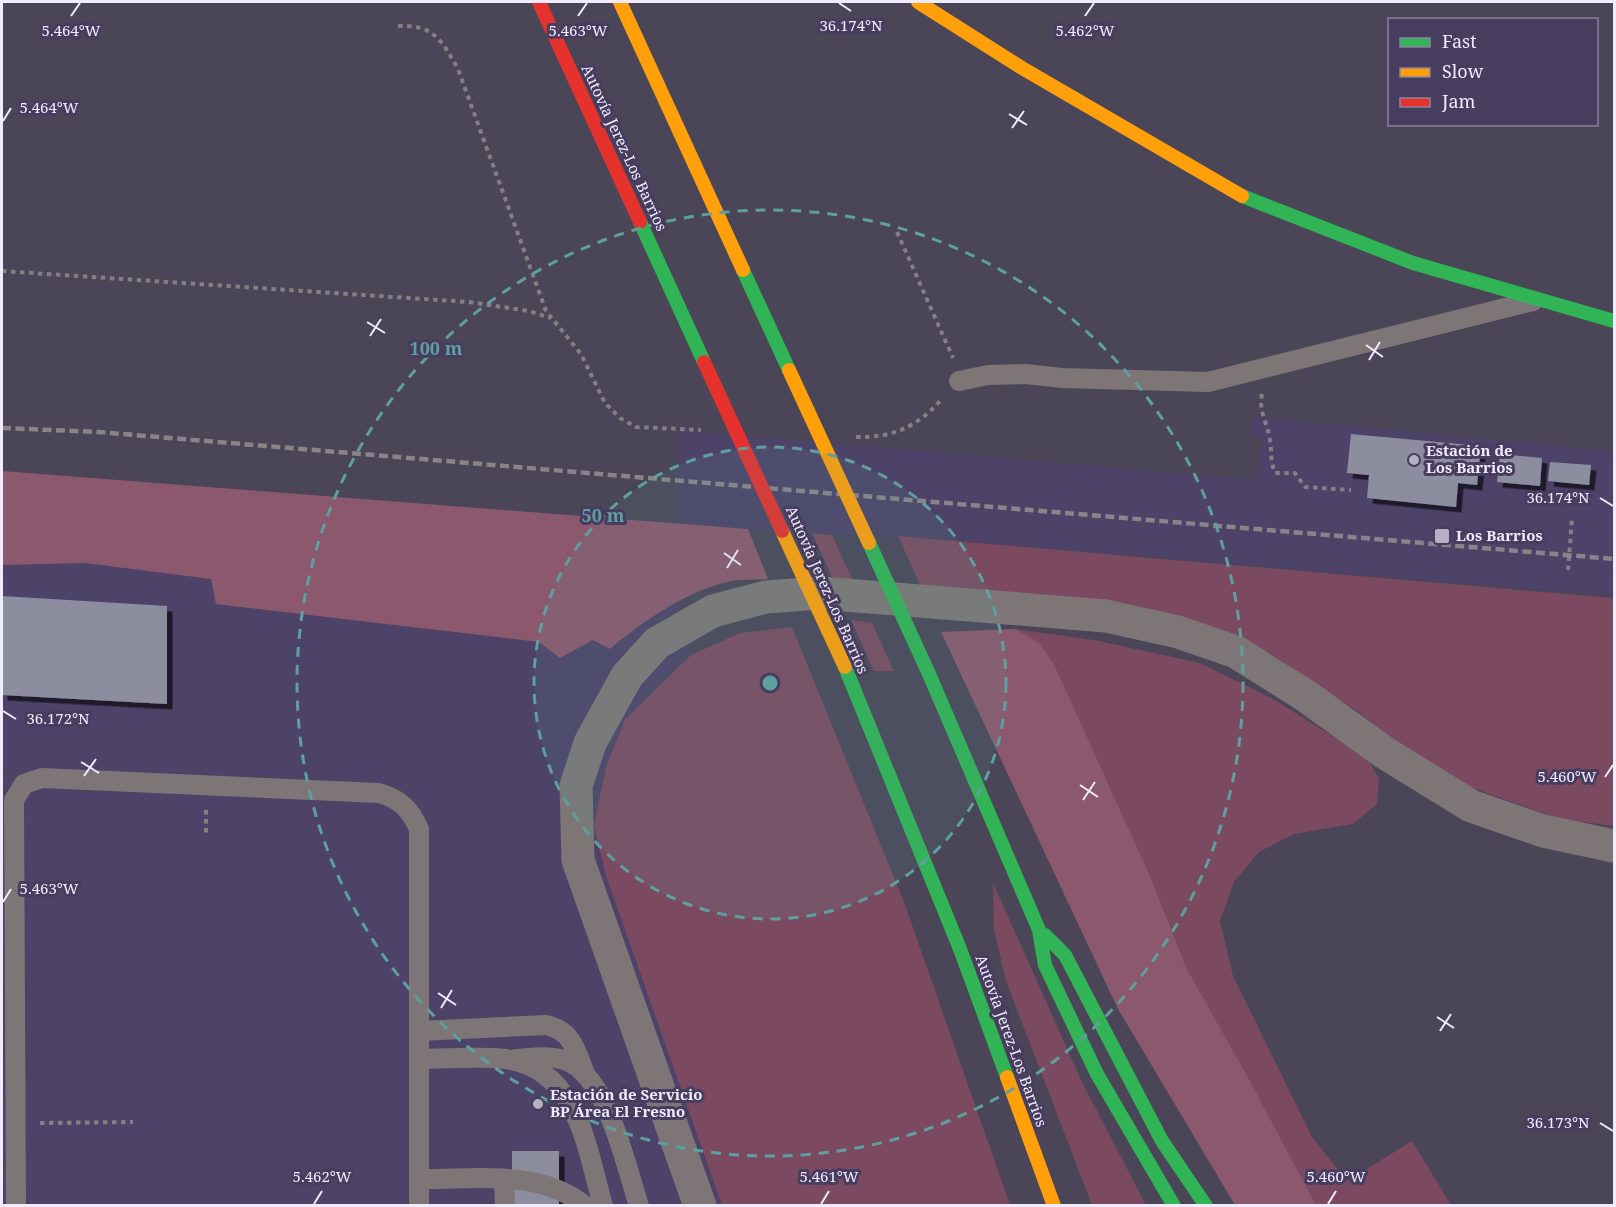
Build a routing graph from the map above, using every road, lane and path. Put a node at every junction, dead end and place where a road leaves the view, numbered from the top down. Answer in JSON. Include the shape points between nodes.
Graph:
{"nodes":[{"id":1,"x":538,"y":2,"type":"edge"},
{"id":2,"x":620,"y":2,"type":"edge"},
{"id":3,"x":918,"y":2,"type":"edge"},
{"id":4,"x":2,"y":270,"type":"edge"},
{"id":5,"x":1536,"y":300,"type":"junction"},
{"id":6,"x":551,"y":318,"type":"dead end"},
{"id":7,"x":1614,"y":321,"type":"edge"},
{"id":8,"x":1267,"y":367,"type":"junction"},
{"id":9,"x":959,"y":381,"type":"dead end"},
{"id":10,"x":1351,"y":490,"type":"dead end"},
{"id":11,"x":1572,"y":519,"type":"dead end"},
{"id":12,"x":1568,"y":570,"type":"dead end"},
{"id":13,"x":1614,"y":846,"type":"edge"},
{"id":14,"x":1039,"y":930,"type":"junction"},
{"id":15,"x":419,"y":1031,"type":"junction"},
{"id":16,"x":419,"y":1059,"type":"junction"},
{"id":17,"x":507,"y":1059,"type":"junction"},
{"id":18,"x":585,"y":1074,"type":"junction"},
{"id":19,"x":133,"y":1122,"type":"dead end"},
{"id":20,"x":15,"y":1123,"type":"junction"},
{"id":21,"x":419,"y":1179,"type":"junction"},
{"id":22,"x":504,"y":1180,"type":"junction"},
{"id":23,"x":16,"y":1206,"type":"edge"},
{"id":24,"x":419,"y":1206,"type":"edge"},
{"id":25,"x":505,"y":1206,"type":"edge"},
{"id":26,"x":585,"y":1206,"type":"edge"},
{"id":27,"x":603,"y":1206,"type":"edge"},
{"id":28,"x":639,"y":1206,"type":"edge"},
{"id":29,"x":700,"y":1206,"type":"edge"},
{"id":30,"x":1054,"y":1206,"type":"edge"},
{"id":31,"x":1174,"y":1206,"type":"edge"},
{"id":32,"x":1206,"y":1206,"type":"edge"}],
"edges":[{"from":1,"to":30,"type":"main road","name":"Autovía Jerez-Los Barrios","bridge":true,"via":[[845,667],[960,949]]},
{"from":2,"to":14,"type":"main road","bridge":true,"via":[[929,674]]},
{"from":3,"to":5,"type":"main road","via":[[1022,68],[1247,199],[1413,262]]},
{"from":4,"to":6,"type":"path","via":[[469,302]]},
{"from":5,"to":7,"type":"main road"},
{"from":5,"to":8,"type":"lane"},
{"from":8,"to":9,"type":"lane","via":[[1208,382],[1026,374]]},
{"from":8,"to":10,"type":"path","via":[[1260,402],[1275,472],[1295,473],[1305,487]]},
{"from":11,"to":12,"type":"path"},
{"from":13,"to":29,"type":"street","via":[[1543,831],[1471,806],[1236,652],[1178,632],[1106,616],[820,593],[766,597],[713,611],[657,642],[627,676],[590,742],[576,786],[578,860]]},
{"from":14,"to":31,"type":"main road","via":[[1045,965],[1097,1074]]},
{"from":14,"to":32,"type":"main road","via":[[1065,955],[1161,1141]]},
{"from":15,"to":16,"type":"lane"},
{"from":15,"to":18,"type":"lane","via":[[555,1027],[572,1039]]},
{"from":15,"to":20,"type":"lane","via":[[419,829],[399,801],[379,793],[33,780],[18,791],[14,800]]},
{"from":16,"to":17,"type":"lane"},
{"from":16,"to":21,"type":"lane"},
{"from":17,"to":18,"type":"lane","via":[[554,1057]]},
{"from":17,"to":27,"type":"lane","via":[[558,1084],[570,1101]]},
{"from":18,"to":28,"type":"lane","via":[[596,1088],[611,1122]]},
{"from":19,"to":20,"type":"path"},
{"from":20,"to":23,"type":"lane"},
{"from":21,"to":22,"type":"lane"},
{"from":21,"to":24,"type":"lane"},
{"from":22,"to":25,"type":"lane"},
{"from":22,"to":26,"type":"lane","via":[[533,1180],[560,1189]]}]}
